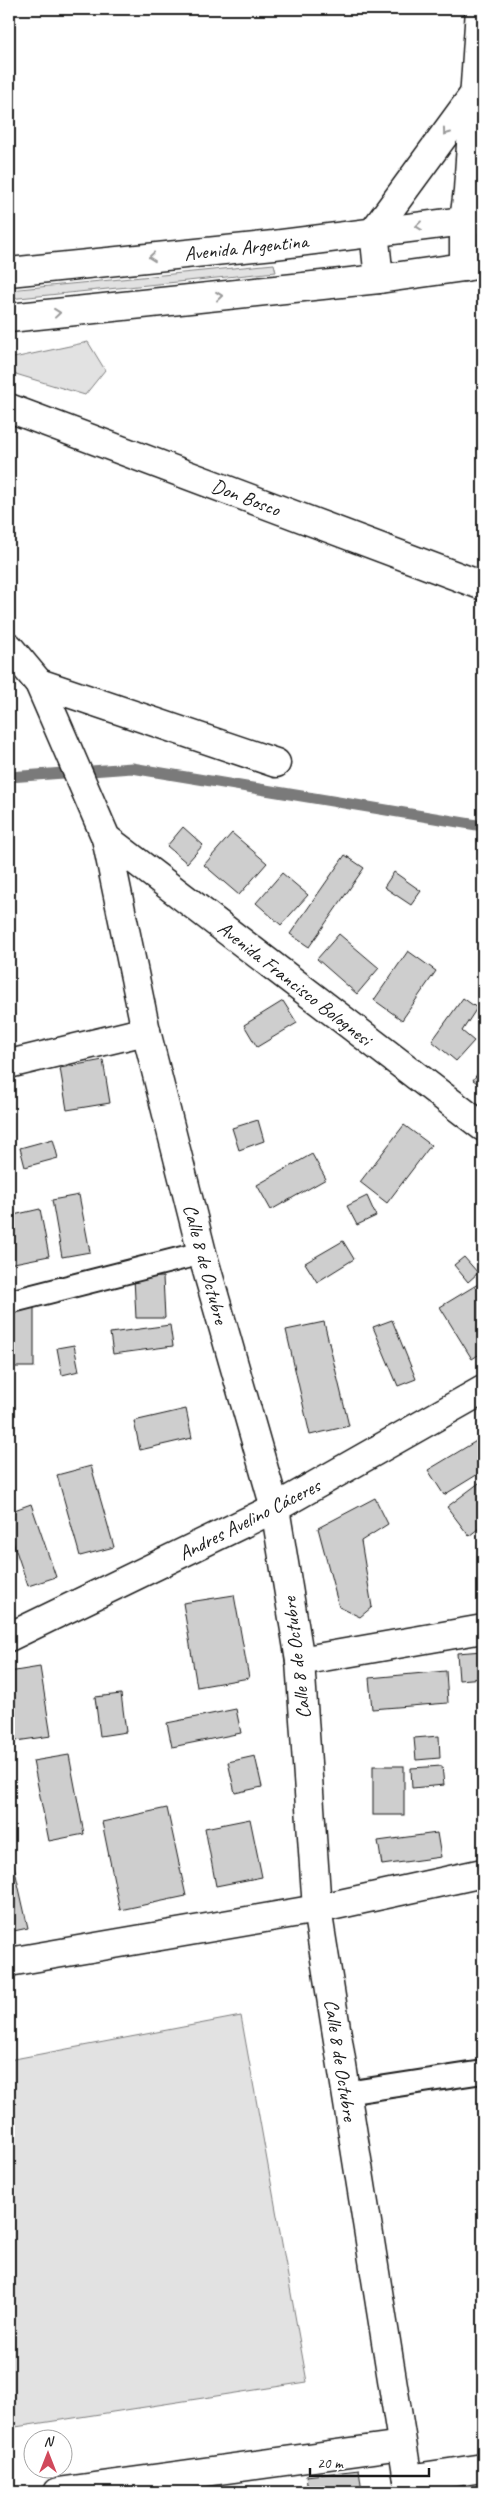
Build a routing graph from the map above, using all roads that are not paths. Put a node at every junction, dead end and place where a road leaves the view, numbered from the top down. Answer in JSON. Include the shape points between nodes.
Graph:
{"nodes":[{"id":1,"x":480,"y":9,"type":"edge"},
{"id":2,"x":474,"y":93,"type":"junction"},
{"id":3,"x":474,"y":219,"type":"edge"},
{"id":4,"x":374,"y":231,"type":"junction"},
{"id":5,"x":474,"y":266,"type":"edge"},
{"id":6,"x":9,"y":272,"type":"edge"},
{"id":7,"x":379,"y":279,"type":"junction"},
{"id":8,"x":9,"y":318,"type":"edge"},
{"id":9,"x":9,"y":408,"type":"edge"},
{"id":10,"x":483,"y":586,"type":"edge"},
{"id":11,"x":9,"y":647,"type":"edge"},
{"id":12,"x":39,"y":683,"type":"junction"},
{"id":13,"x":276,"y":763,"type":"dead end"},
{"id":14,"x":105,"y":835,"type":"junction"},
{"id":15,"x":146,"y":1031,"type":"junction"},
{"id":16,"x":9,"y":1064,"type":"edge"},
{"id":17,"x":483,"y":1127,"type":"edge"},
{"id":18,"x":202,"y":1253,"type":"junction"},
{"id":19,"x":9,"y":1302,"type":"edge"},
{"id":20,"x":483,"y":1390,"type":"edge"},
{"id":21,"x":275,"y":1508,"type":"junction"},
{"id":22,"x":483,"y":1629,"type":"edge"},
{"id":23,"x":9,"y":1636,"type":"edge"},
{"id":24,"x":300,"y":1661,"type":"junction"},
{"id":25,"x":483,"y":1873,"type":"edge"},
{"id":26,"x":317,"y":1909,"type":"junction"},
{"id":27,"x":9,"y":1962,"type":"edge"},
{"id":28,"x":483,"y":2072,"type":"edge"},
{"id":29,"x":346,"y":2093,"type":"junction"},
{"id":30,"x":402,"y":2445,"type":"junction"},
{"id":31,"x":483,"y":2468,"type":"edge"},
{"id":32,"x":409,"y":2486,"type":"edge"},
{"id":33,"x":58,"y":2492,"type":"edge"}],
"edges":[{"from":1,"to":2,"type":"street"},
{"from":2,"to":3,"type":"street","via":[[468,190]]},
{"from":2,"to":4,"type":"street","one_way":true},
{"from":3,"to":4,"type":"street","name":"Avenida Argentina","one_way":true},
{"from":3,"to":5,"type":"street"},
{"from":4,"to":6,"type":"street","name":"Avenida Argentina","one_way":true,"via":[[274,245]]},
{"from":4,"to":7,"type":"street"},
{"from":5,"to":7,"type":"street"},
{"from":8,"to":7,"type":"street","one_way":true},
{"from":9,"to":10,"type":"street","name":"Don Bosco"},
{"from":11,"to":12,"type":"street","name":"Calle 8 de Octubre"},
{"from":12,"to":13,"type":"street"},
{"from":12,"to":14,"type":"street","name":"Calle 8 de Octubre"},
{"from":14,"to":15,"type":"street","name":"Calle 8 de Octubre"},
{"from":14,"to":17,"type":"street","name":"Avenida Francisco Bolognesi"},
{"from":15,"to":16,"type":"street"},
{"from":15,"to":18,"type":"street","name":"Calle 8 de Octubre"},
{"from":18,"to":19,"type":"lane"},
{"from":18,"to":21,"type":"street","name":"Calle 8 de Octubre"},
{"from":20,"to":21,"type":"street","name":"Andres Avelino Cáceres"},
{"from":21,"to":23,"type":"street","name":"Andres Avelino Cáceres"},
{"from":21,"to":24,"type":"street","name":"Calle 8 de Octubre"},
{"from":22,"to":24,"type":"street"},
{"from":24,"to":26,"type":"street","name":"Calle 8 de Octubre"},
{"from":25,"to":26,"type":"street"},
{"from":26,"to":27,"type":"street"},
{"from":26,"to":29,"type":"street","name":"Calle 8 de Octubre"},
{"from":28,"to":29,"type":"lane"},
{"from":29,"to":30,"type":"street","name":"Calle 8 de Octubre"},
{"from":30,"to":32,"type":"street","name":"Calle 8 de Octubre"},
{"from":30,"to":33,"type":"street"},
{"from":31,"to":32,"type":"street"}]}
